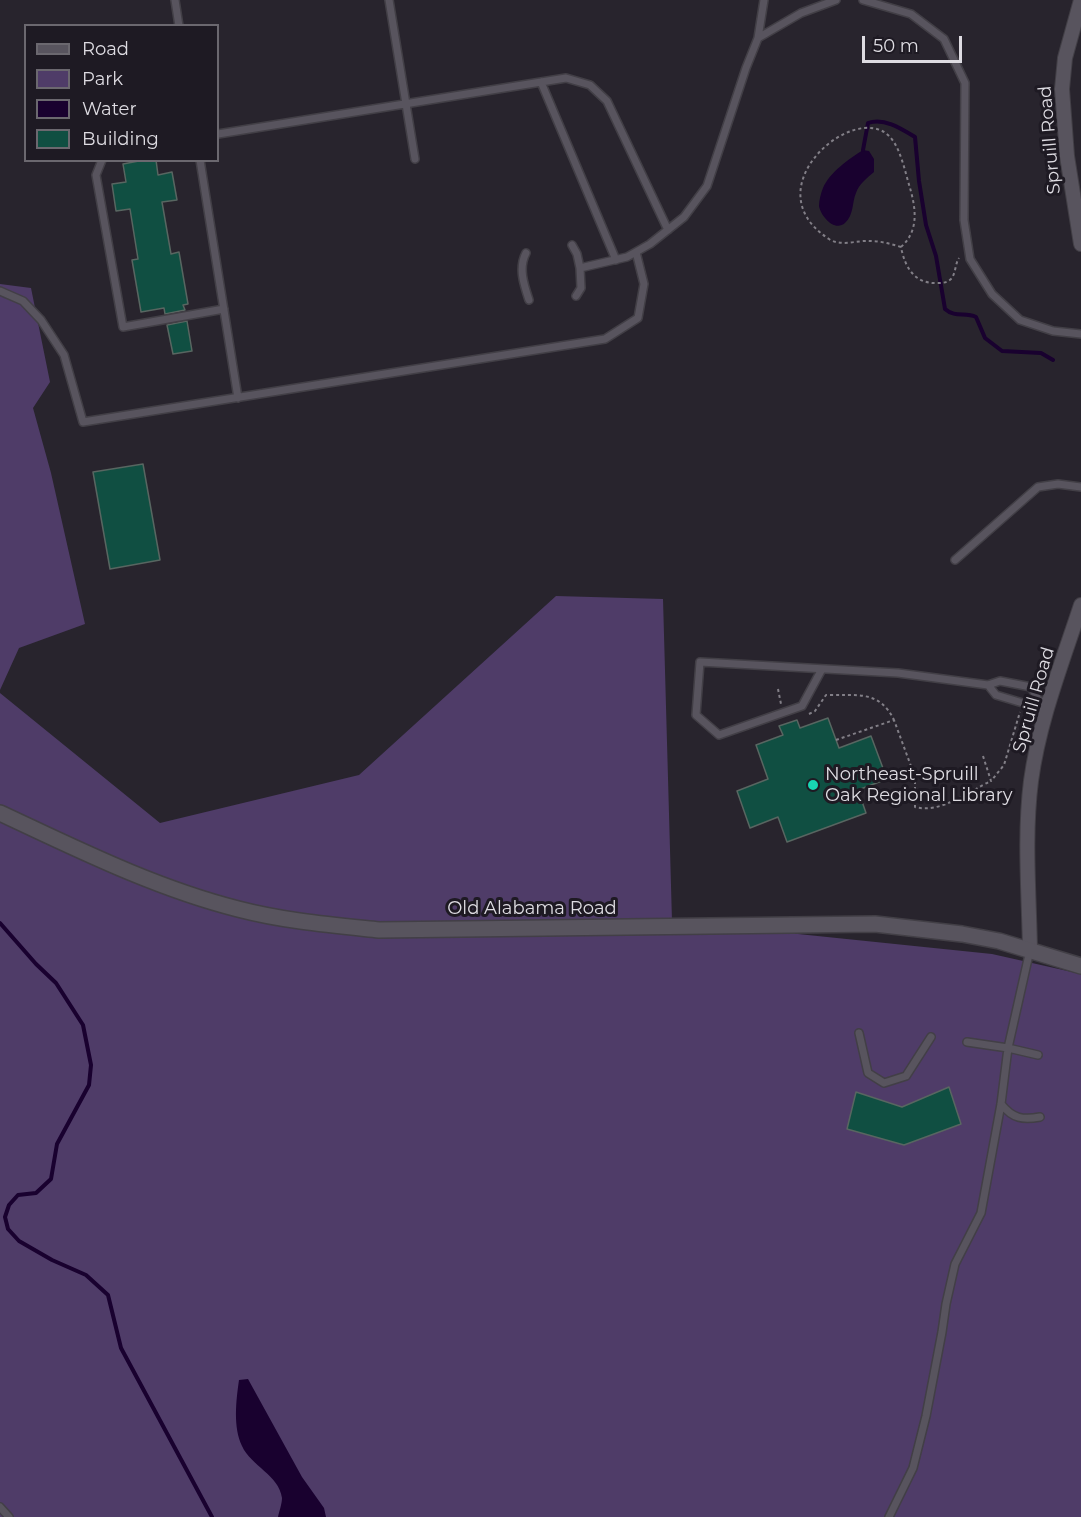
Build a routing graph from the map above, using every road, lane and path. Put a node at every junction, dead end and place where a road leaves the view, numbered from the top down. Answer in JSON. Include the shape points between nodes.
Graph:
{"nodes":[{"id":1,"x":175,"y":0,"type":"edge"},
{"id":2,"x":389,"y":0,"type":"edge"},
{"id":3,"x":764,"y":0,"type":"edge"},
{"id":4,"x":836,"y":0,"type":"edge"},
{"id":5,"x":863,"y":0,"type":"edge"},
{"id":6,"x":1081,"y":0,"type":"edge"},
{"id":7,"x":179,"y":24,"type":"edge"},
{"id":8,"x":758,"y":38,"type":"junction"},
{"id":9,"x":541,"y":82,"type":"junction"},
{"id":10,"x":405,"y":104,"type":"junction"},
{"id":11,"x":219,"y":134,"type":"edge"},
{"id":12,"x":415,"y":159,"type":"dead end"},
{"id":13,"x":101,"y":162,"type":"edge"},
{"id":14,"x":200,"y":162,"type":"edge"},
{"id":15,"x":668,"y":230,"type":"junction"},
{"id":16,"x":1081,"y":244,"type":"edge"},
{"id":17,"x":572,"y":245,"type":"dead end"},
{"id":18,"x":901,"y":247,"type":"junction"},
{"id":19,"x":969,"y":251,"type":"junction"},
{"id":20,"x":636,"y":252,"type":"junction"},
{"id":21,"x":526,"y":254,"type":"dead end"},
{"id":22,"x":616,"y":260,"type":"junction"},
{"id":23,"x":580,"y":268,"type":"junction"},
{"id":24,"x":0,"y":291,"type":"edge"},
{"id":25,"x":576,"y":296,"type":"dead end"},
{"id":26,"x":529,"y":300,"type":"dead end"},
{"id":27,"x":224,"y":309,"type":"junction"},
{"id":28,"x":1081,"y":334,"type":"edge"},
{"id":29,"x":238,"y":398,"type":"junction"},
{"id":30,"x":1081,"y":487,"type":"edge"},
{"id":31,"x":955,"y":560,"type":"dead end"},
{"id":32,"x":1081,"y":606,"type":"edge"},
{"id":33,"x":822,"y":669,"type":"junction"},
{"id":34,"x":988,"y":686,"type":"junction"},
{"id":35,"x":1044,"y":702,"type":"junction"},
{"id":36,"x":1023,"y":703,"type":"junction"},
{"id":37,"x":803,"y":716,"type":"dead end"},
{"id":38,"x":894,"y":720,"type":"junction"},
{"id":39,"x":836,"y":741,"type":"dead end"},
{"id":40,"x":982,"y":756,"type":"dead end"},
{"id":41,"x":991,"y":781,"type":"junction"},
{"id":42,"x":0,"y":813,"type":"edge"},
{"id":43,"x":1030,"y":950,"type":"junction"},
{"id":44,"x":1081,"y":966,"type":"edge"},
{"id":45,"x":859,"y":1033,"type":"dead end"},
{"id":46,"x":931,"y":1037,"type":"dead end"},
{"id":47,"x":967,"y":1042,"type":"dead end"},
{"id":48,"x":1008,"y":1047,"type":"junction"},
{"id":49,"x":1038,"y":1055,"type":"dead end"},
{"id":50,"x":1000,"y":1104,"type":"junction"},
{"id":51,"x":1040,"y":1117,"type":"dead end"},
{"id":52,"x":0,"y":1507,"type":"edge"},
{"id":53,"x":9,"y":1517,"type":"edge"},
{"id":54,"x":889,"y":1517,"type":"edge"}],
"edges":[{"from":1,"to":7,"type":"lane"},
{"from":2,"to":10,"type":"lane"},
{"from":3,"to":8,"type":"lane"},
{"from":4,"to":8,"type":"lane","via":[[801,13]]},
{"from":5,"to":19,"type":"lane","via":[[911,14],[944,39],[965,83],[964,220]]},
{"from":6,"to":16,"type":"street","name":"Spruill Road","via":[[1065,58],[1062,89],[1067,156]]},
{"from":8,"to":15,"type":"lane","via":[[707,186],[684,217]]},
{"from":9,"to":10,"type":"lane"},
{"from":9,"to":15,"type":"lane","via":[[566,78],[590,85],[606,101]]},
{"from":9,"to":22,"type":"lane"},
{"from":10,"to":11,"type":"lane"},
{"from":10,"to":12,"type":"lane"},
{"from":13,"to":27,"type":"lane","via":[[96,175],[123,327]]},
{"from":14,"to":27,"type":"lane"},
{"from":15,"to":20,"type":"lane"},
{"from":17,"to":23,"type":"lane"},
{"from":18,"to":18,"type":"path","via":[[910,235],[916,213],[895,144],[886,133],[877,130],[859,129],[842,134],[804,171],[801,190],[807,219],[832,242],[872,241]]},
{"from":18,"to":19,"type":"path","via":[[914,277],[928,283],[952,278],[957,261]]},
{"from":19,"to":28,"type":"lane","via":[[992,294],[1020,320],[1053,331]]},
{"from":20,"to":22,"type":"lane"},
{"from":20,"to":29,"type":"lane","via":[[644,284],[638,318],[604,339]]},
{"from":21,"to":26,"type":"lane","via":[[521,262]]},
{"from":22,"to":23,"type":"lane"},
{"from":23,"to":25,"type":"lane","via":[[581,288]]},
{"from":24,"to":29,"type":"lane","via":[[23,301],[42,320],[64,355],[83,422]]},
{"from":27,"to":29,"type":"lane"},
{"from":30,"to":31,"type":"lane","via":[[1038,487]]},
{"from":32,"to":35,"type":"street","name":"Spruill Road"},
{"from":33,"to":33,"type":"lane","via":[[802,706],[719,735],[696,715],[700,662]]},
{"from":33,"to":34,"type":"lane","via":[[911,674]]},
{"from":34,"to":35,"type":"lane","via":[[1000,681],[1032,687]]},
{"from":34,"to":36,"type":"lane","via":[[996,695]]},
{"from":35,"to":36,"type":"lane"},
{"from":35,"to":43,"type":"street","name":"Spruill Road","via":[[1028,814]]},
{"from":36,"to":41,"type":"path","via":[[1004,765]]},
{"from":37,"to":38,"type":"path","via":[[815,711],[826,695],[873,697],[883,703]]},
{"from":38,"to":39,"type":"path"},
{"from":38,"to":41,"type":"path","via":[[915,777],[915,807],[938,807]]},
{"from":40,"to":41,"type":"path"},
{"from":42,"to":43,"type":"main road","name":"Old Alabama Road","via":[[181,892],[307,923],[379,930],[875,924],[962,934]]},
{"from":43,"to":44,"type":"main road","name":"Old Alabama Road"},
{"from":43,"to":48,"type":"lane"},
{"from":45,"to":46,"type":"lane","via":[[868,1073],[884,1083],[906,1076]]},
{"from":47,"to":48,"type":"lane"},
{"from":48,"to":49,"type":"lane"},
{"from":48,"to":50,"type":"lane"},
{"from":50,"to":51,"type":"lane","via":[[1017,1118]]},
{"from":50,"to":54,"type":"lane","via":[[981,1213],[955,1264],[913,1468]]},
{"from":52,"to":53,"type":"lane"}]}
